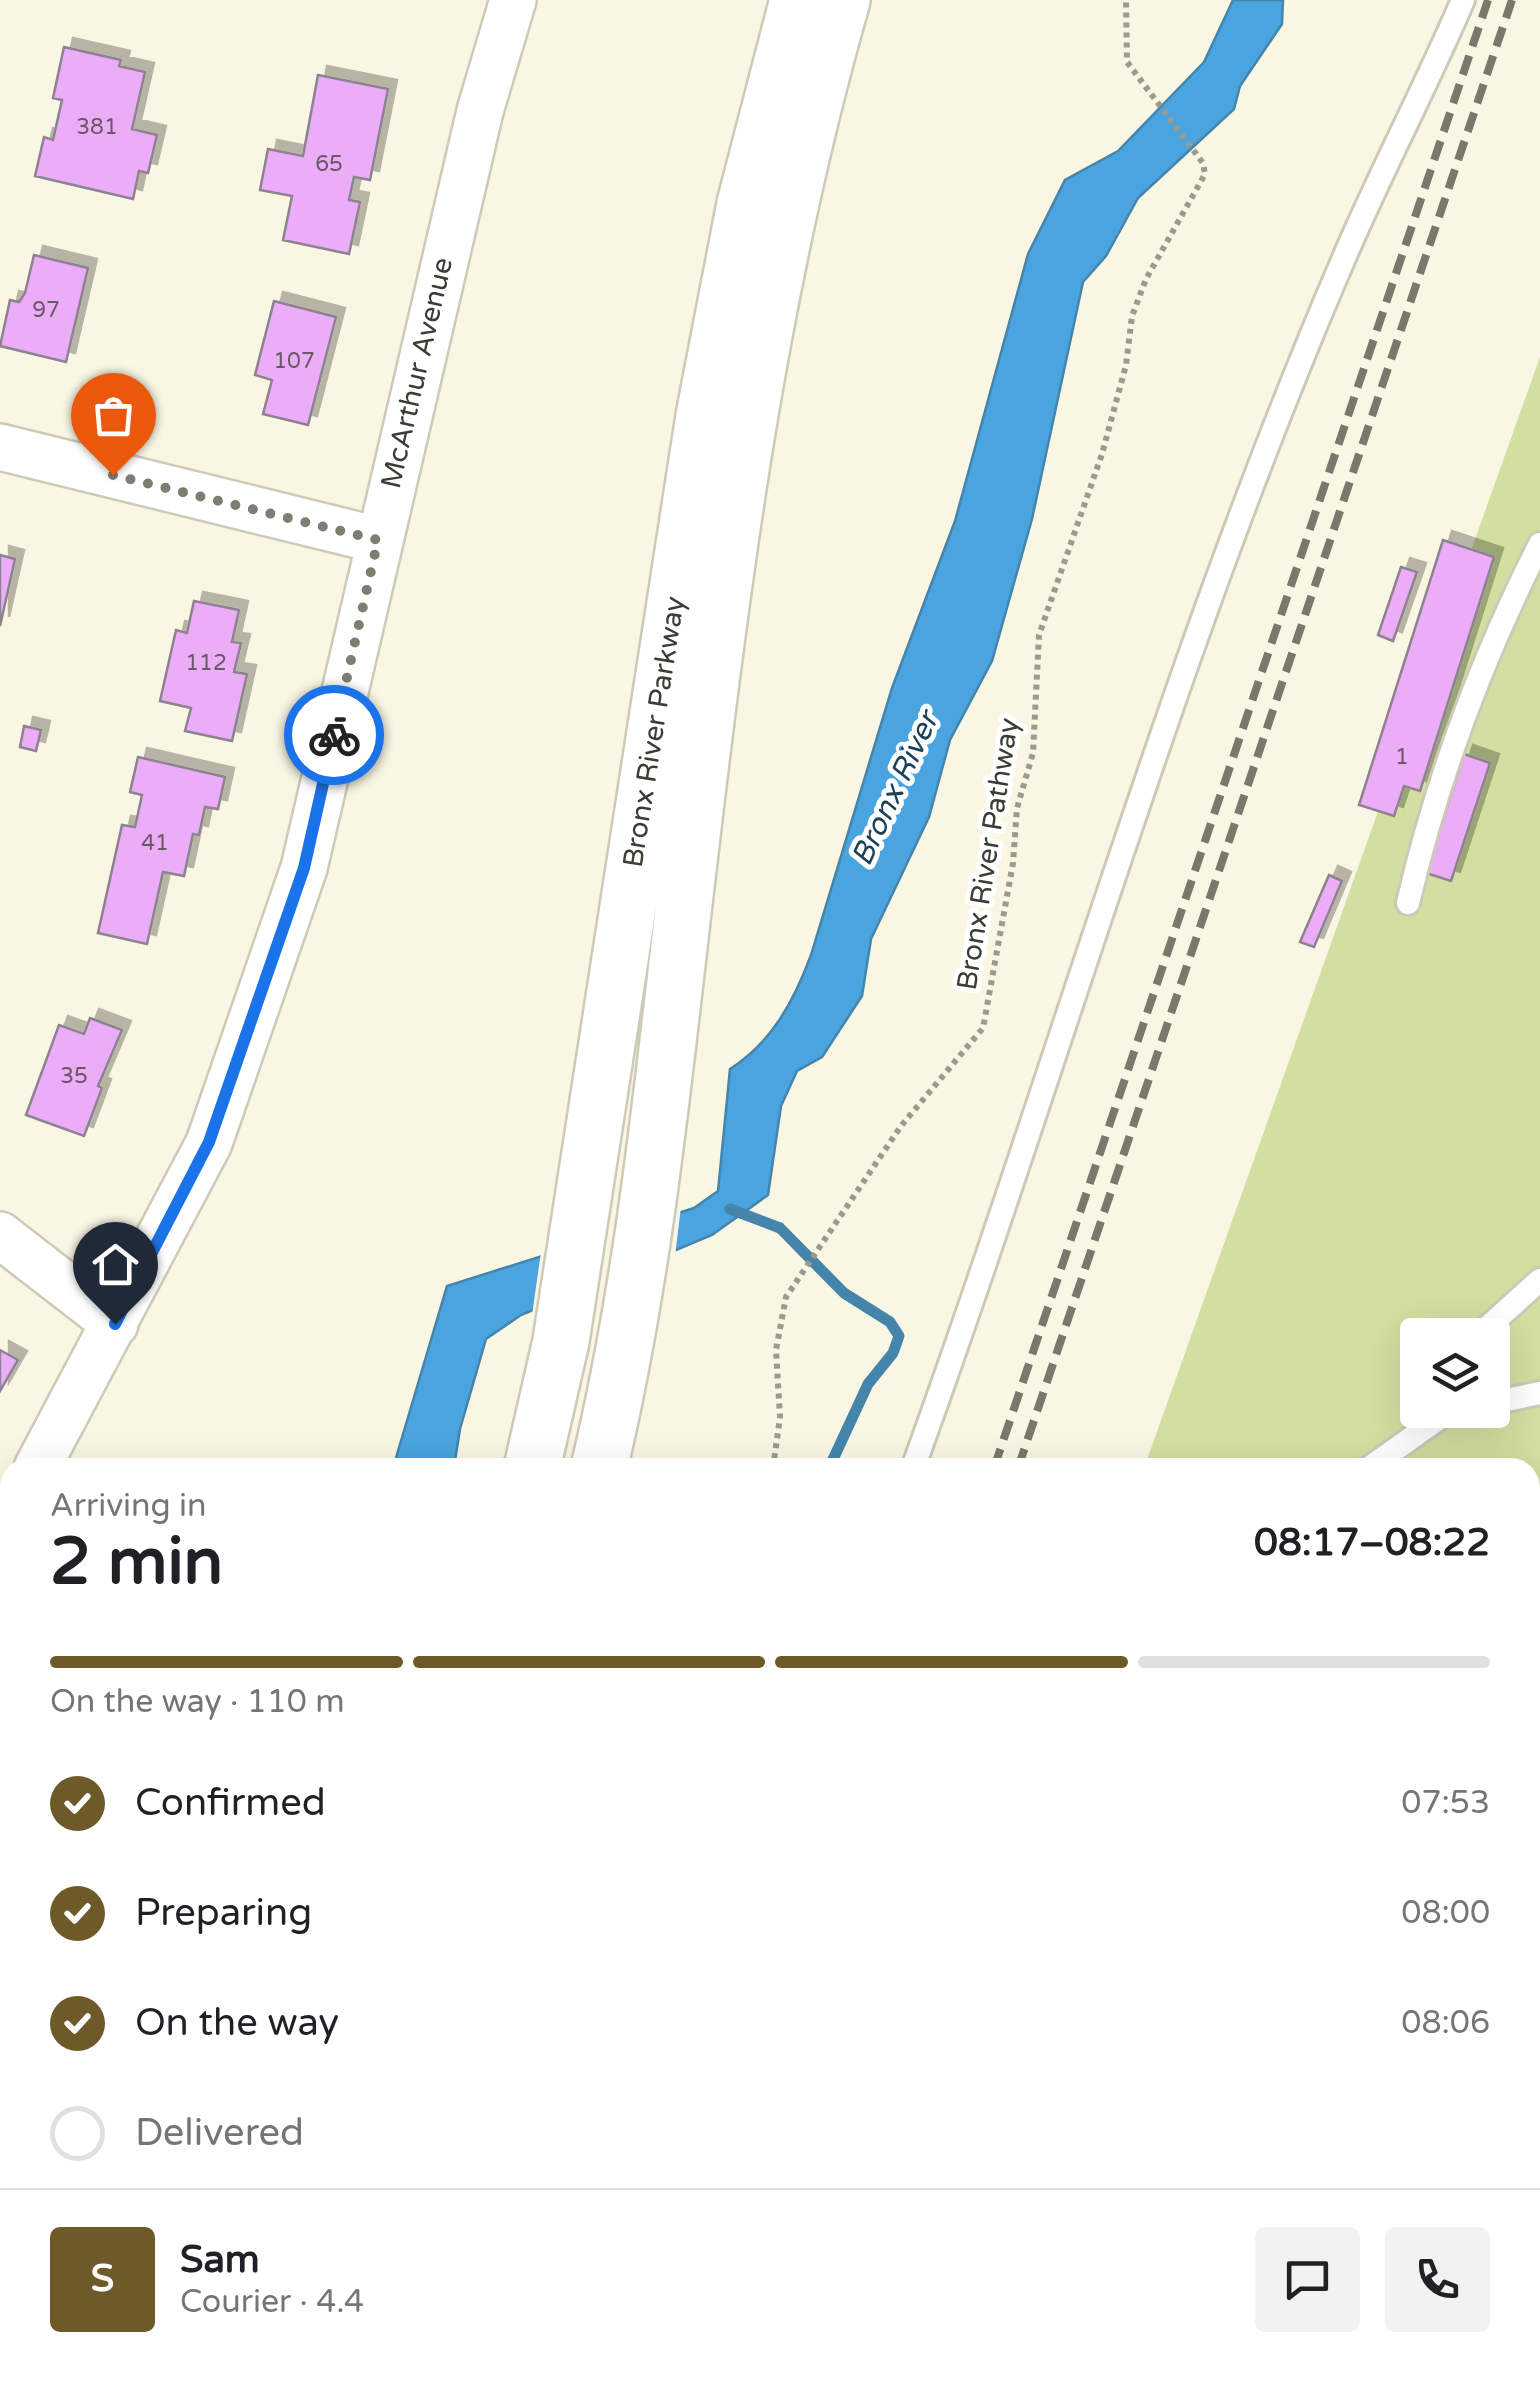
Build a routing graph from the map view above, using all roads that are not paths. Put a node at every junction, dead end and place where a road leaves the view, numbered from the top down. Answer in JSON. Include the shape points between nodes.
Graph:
{"nodes":[{"id":1,"x":513,"y":0,"type":"edge"},
{"id":2,"x":798,"y":0,"type":"edge"},
{"id":3,"x":842,"y":0,"type":"edge"},
{"id":4,"x":1464,"y":0,"type":"edge"},
{"id":5,"x":0,"y":447,"type":"edge"},
{"id":6,"x":378,"y":540,"type":"junction"},
{"id":7,"x":1540,"y":544,"type":"edge"},
{"id":8,"x":1408,"y":903,"type":"dead end"},
{"id":9,"x":0,"y":1234,"type":"edge"},
{"id":10,"x":1540,"y":1280,"type":"edge"},
{"id":11,"x":1498,"y":1318,"type":"edge"},
{"id":12,"x":115,"y":1324,"type":"junction"},
{"id":13,"x":1540,"y":1393,"type":"edge"},
{"id":14,"x":1510,"y":1399,"type":"edge"},
{"id":15,"x":1426,"y":1428,"type":"edge"},
{"id":16,"x":43,"y":1458,"type":"edge"},
{"id":17,"x":534,"y":1458,"type":"edge"},
{"id":18,"x":602,"y":1458,"type":"edge"},
{"id":19,"x":916,"y":1458,"type":"edge"},
{"id":20,"x":1383,"y":1458,"type":"edge"}],
"edges":[{"from":1,"to":6,"type":"street","name":"McArthur Avenue","via":[[480,111]]},
{"from":2,"to":17,"type":"main road","name":"Bronx River Parkway","via":[[745,204],[704,416],[579,1225]]},
{"from":3,"to":18,"type":"main road","name":"Bronx River Parkway","via":[[790,202],[749,411],[648,1201]]},
{"from":4,"to":19,"type":"lane","via":[[1341,263],[1252,494],[1135,812]]},
{"from":5,"to":6,"type":"street"},
{"from":6,"to":12,"type":"street","name":"McArthur Avenue","via":[[304,868],[209,1142]]},
{"from":7,"to":8,"type":"lane","via":[[1493,635]]},
{"from":9,"to":12,"type":"street"},
{"from":10,"to":11,"type":"lane"},
{"from":12,"to":16,"type":"street","name":"McArthur Avenue"},
{"from":13,"to":14,"type":"lane"},
{"from":15,"to":20,"type":"lane"}]}
